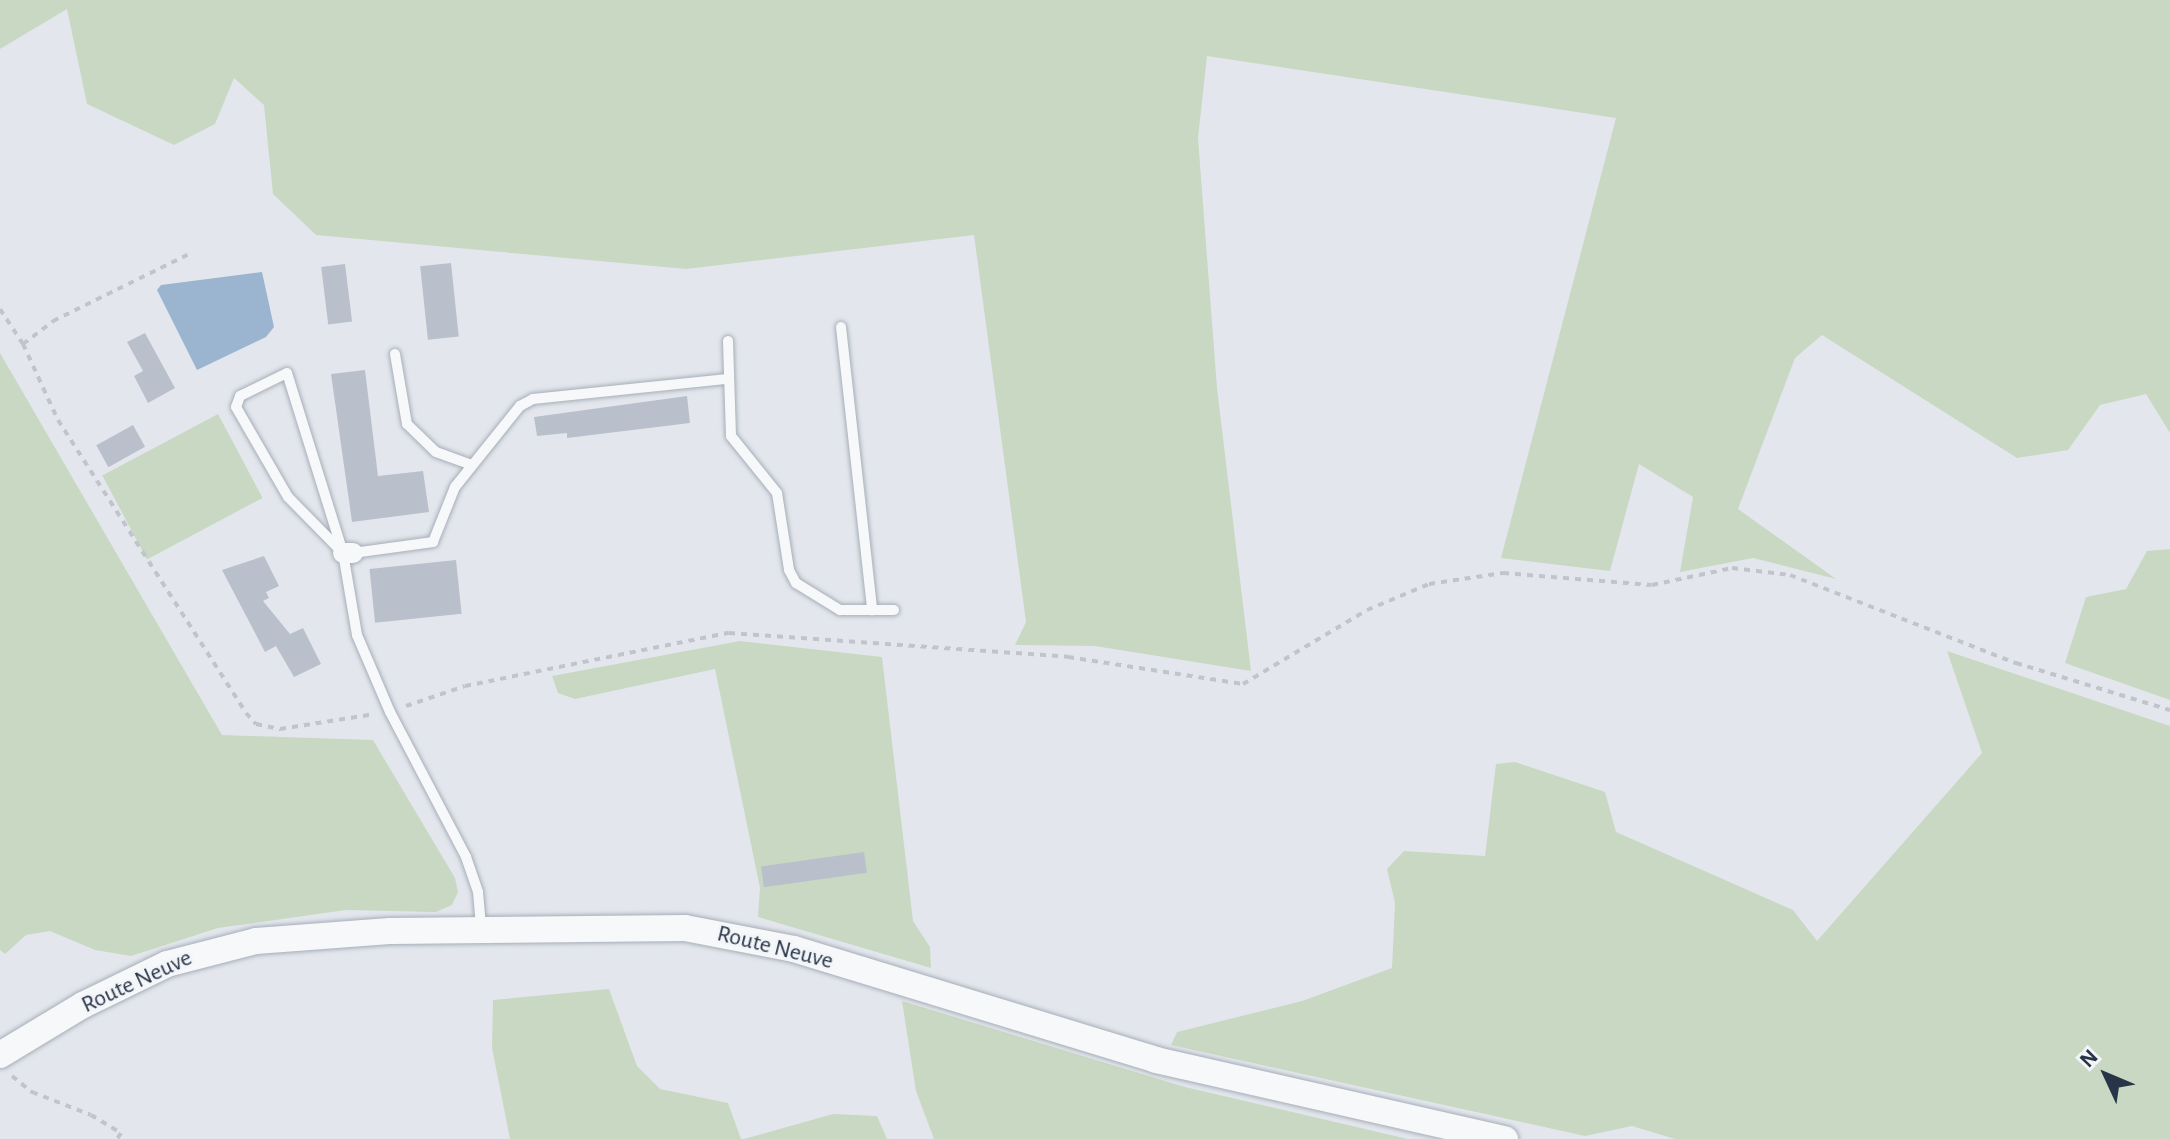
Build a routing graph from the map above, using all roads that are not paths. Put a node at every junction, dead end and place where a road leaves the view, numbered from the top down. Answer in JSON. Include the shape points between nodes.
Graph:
{"nodes":[{"id":1,"x":841,"y":327,"type":"dead end"},
{"id":2,"x":728,"y":341,"type":"dead end"},
{"id":3,"x":395,"y":354,"type":"dead end"},
{"id":4,"x":725,"y":379,"type":"junction"},
{"id":5,"x":471,"y":465,"type":"junction"},
{"id":6,"x":348,"y":553,"type":"junction"},
{"id":7,"x":872,"y":610,"type":"junction"},
{"id":8,"x":894,"y":610,"type":"dead end"},
{"id":9,"x":481,"y":930,"type":"junction"},
{"id":10,"x":4,"y":1053,"type":"edge"},
{"id":11,"x":1505,"y":1139,"type":"edge"}],
"edges":[{"from":1,"to":7,"type":"lane"},
{"from":2,"to":4,"type":"lane"},
{"from":3,"to":5,"type":"lane","via":[[407,424],[436,452]]},
{"from":4,"to":5,"type":"lane","via":[[533,399],[520,406]]},
{"from":4,"to":7,"type":"lane","via":[[731,436],[777,493],[789,570],[796,583],[840,610]]},
{"from":5,"to":6,"type":"lane","via":[[455,487],[433,542]]},
{"from":6,"to":6,"type":"lane","via":[[287,373],[240,396],[236,407],[288,497]]},
{"from":6,"to":9,"type":"lane","via":[[357,635],[475,878]]},
{"from":7,"to":8,"type":"lane"},
{"from":9,"to":10,"type":"street","name":"Route Neuve","via":[[314,934],[197,953],[129,981]]},
{"from":9,"to":11,"type":"street","name":"Route Neuve","via":[[685,928],[748,937],[1156,1060]]}]}
